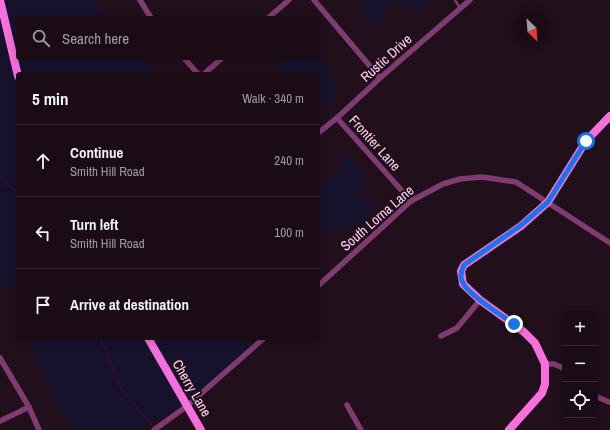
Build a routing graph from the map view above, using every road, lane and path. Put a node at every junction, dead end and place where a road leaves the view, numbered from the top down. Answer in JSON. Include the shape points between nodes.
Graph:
{"nodes":[{"id":1,"x":0,"y":0,"type":"edge"},
{"id":2,"x":140,"y":0,"type":"edge"},
{"id":3,"x":288,"y":0,"type":"edge"},
{"id":4,"x":314,"y":0,"type":"edge"},
{"id":5,"x":455,"y":0,"type":"edge"},
{"id":6,"x":470,"y":0,"type":"edge"},
{"id":7,"x":461,"y":8,"type":"junction"},
{"id":8,"x":150,"y":16,"type":"edge"},
{"id":9,"x":270,"y":16,"type":"edge"},
{"id":10,"x":186,"y":60,"type":"edge"},
{"id":11,"x":220,"y":60,"type":"edge"},
{"id":12,"x":17,"y":72,"type":"edge"},
{"id":13,"x":196,"y":72,"type":"edge"},
{"id":14,"x":206,"y":72,"type":"edge"},
{"id":15,"x":380,"y":78,"type":"junction"},
{"id":16,"x":610,"y":116,"type":"edge"},
{"id":17,"x":337,"y":118,"type":"junction"},
{"id":18,"x":320,"y":131,"type":"edge"},
{"id":19,"x":411,"y":201,"type":"junction"},
{"id":20,"x":548,"y":202,"type":"junction"},
{"id":21,"x":610,"y":243,"type":"edge"},
{"id":22,"x":320,"y":284,"type":"edge"},
{"id":23,"x":480,"y":300,"type":"junction"},
{"id":24,"x":441,"y":336,"type":"dead end"},
{"id":25,"x":149,"y":340,"type":"edge"},
{"id":26,"x":262,"y":340,"type":"edge"},
{"id":27,"x":0,"y":358,"type":"edge"},
{"id":28,"x":545,"y":364,"type":"junction"},
{"id":29,"x":562,"y":368,"type":"edge"},
{"id":30,"x":598,"y":397,"type":"edge"},
{"id":31,"x":609,"y":402,"type":"dead end"},
{"id":32,"x":347,"y":405,"type":"dead end"},
{"id":33,"x":187,"y":406,"type":"junction"},
{"id":34,"x":29,"y":407,"type":"junction"},
{"id":35,"x":0,"y":421,"type":"edge"},
{"id":36,"x":39,"y":430,"type":"edge"},
{"id":37,"x":154,"y":430,"type":"edge"},
{"id":38,"x":201,"y":430,"type":"edge"},
{"id":39,"x":361,"y":430,"type":"edge"},
{"id":40,"x":509,"y":430,"type":"edge"}],
"edges":[{"from":1,"to":12,"type":"street"},
{"from":2,"to":8,"type":"street"},
{"from":3,"to":9,"type":"street"},
{"from":4,"to":15,"type":"street"},
{"from":5,"to":7,"type":"lane"},
{"from":6,"to":7,"type":"street","name":"Rustic Drive"},
{"from":7,"to":15,"type":"street","name":"Rustic Drive"},
{"from":10,"to":13,"type":"street"},
{"from":11,"to":14,"type":"street"},
{"from":15,"to":17,"type":"street","name":"Rustic Drive"},
{"from":16,"to":20,"type":"street","via":[[586,141]]},
{"from":17,"to":18,"type":"street","name":"Rustic Drive"},
{"from":17,"to":19,"type":"street","name":"Frontier Lane"},
{"from":19,"to":20,"type":"street","name":"South Lorna Lane","via":[[442,184],[482,177],[516,182]]},
{"from":19,"to":22,"type":"street","name":"South Lorna Lane"},
{"from":20,"to":21,"type":"street","name":"South Lorna Lane"},
{"from":20,"to":23,"type":"street","via":[[520,226],[464,265],[461,270],[463,284]]},
{"from":23,"to":24,"type":"street","via":[[457,328]]},
{"from":23,"to":28,"type":"street","via":[[530,337]]},
{"from":25,"to":33,"type":"street","name":"Cherry Lane"},
{"from":26,"to":33,"type":"street"},
{"from":27,"to":34,"type":"street"},
{"from":28,"to":29,"type":"street"},
{"from":28,"to":40,"type":"street","via":[[545,384],[542,393]]},
{"from":30,"to":31,"type":"street"},
{"from":32,"to":39,"type":"street"},
{"from":33,"to":37,"type":"street"},
{"from":33,"to":38,"type":"street","name":"Cherry Lane"},
{"from":34,"to":35,"type":"street"},
{"from":34,"to":36,"type":"street"}]}
